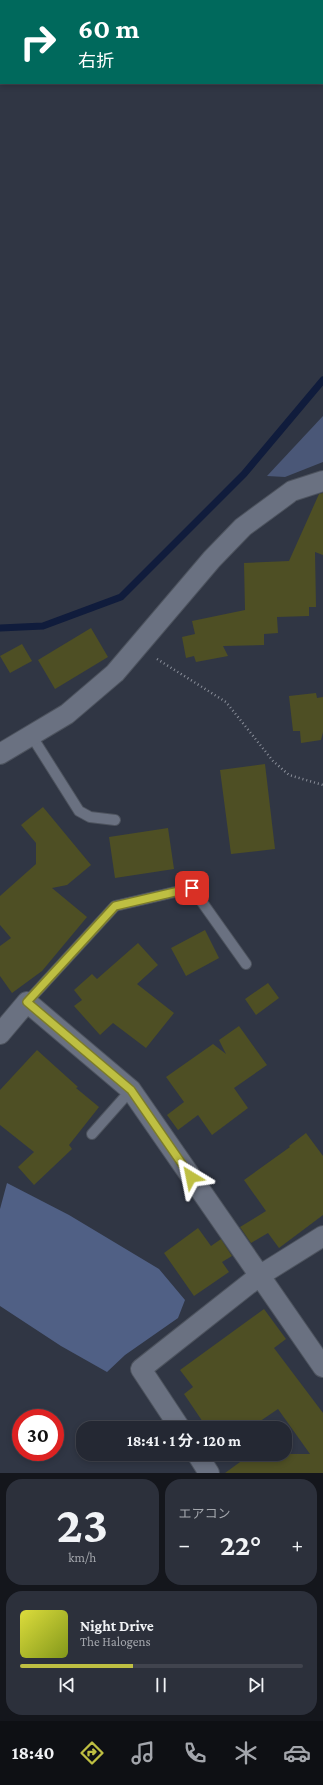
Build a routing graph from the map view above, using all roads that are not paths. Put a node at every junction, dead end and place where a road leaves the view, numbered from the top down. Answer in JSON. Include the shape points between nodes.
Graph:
{"nodes":[{"id":1,"x":323,"y":481,"type":"edge"},
{"id":2,"x":31,"y":735,"type":"junction"},
{"id":3,"x":0,"y":754,"type":"edge"},
{"id":4,"x":115,"y":820,"type":"dead end"},
{"id":5,"x":246,"y":964,"type":"dead end"},
{"id":6,"x":27,"y":1002,"type":"junction"},
{"id":7,"x":0,"y":1034,"type":"edge"},
{"id":8,"x":131,"y":1090,"type":"junction"},
{"id":9,"x":92,"y":1134,"type":"dead end"},
{"id":10,"x":323,"y":1236,"type":"edge"},
{"id":11,"x":259,"y":1276,"type":"junction"},
{"id":12,"x":323,"y":1367,"type":"edge"},
{"id":13,"x":175,"y":1421,"type":"edge"},
{"id":14,"x":201,"y":1461,"type":"edge"},
{"id":15,"x":209,"y":1473,"type":"edge"}],
"edges":[{"from":1,"to":2,"type":"street","via":[[292,491],[243,527],[212,559],[115,672],[73,709]]},
{"from":2,"to":3,"type":"street"},
{"from":2,"to":4,"type":"lane","via":[[79,811],[90,817]]},
{"from":5,"to":6,"type":"lane","via":[[192,888],[115,906]]},
{"from":6,"to":7,"type":"street"},
{"from":6,"to":8,"type":"street"},
{"from":8,"to":9,"type":"lane"},
{"from":8,"to":11,"type":"street"},
{"from":10,"to":11,"type":"street"},
{"from":11,"to":12,"type":"street"},
{"from":11,"to":13,"type":"street","via":[[141,1369]]},
{"from":14,"to":15,"type":"street"}]}
